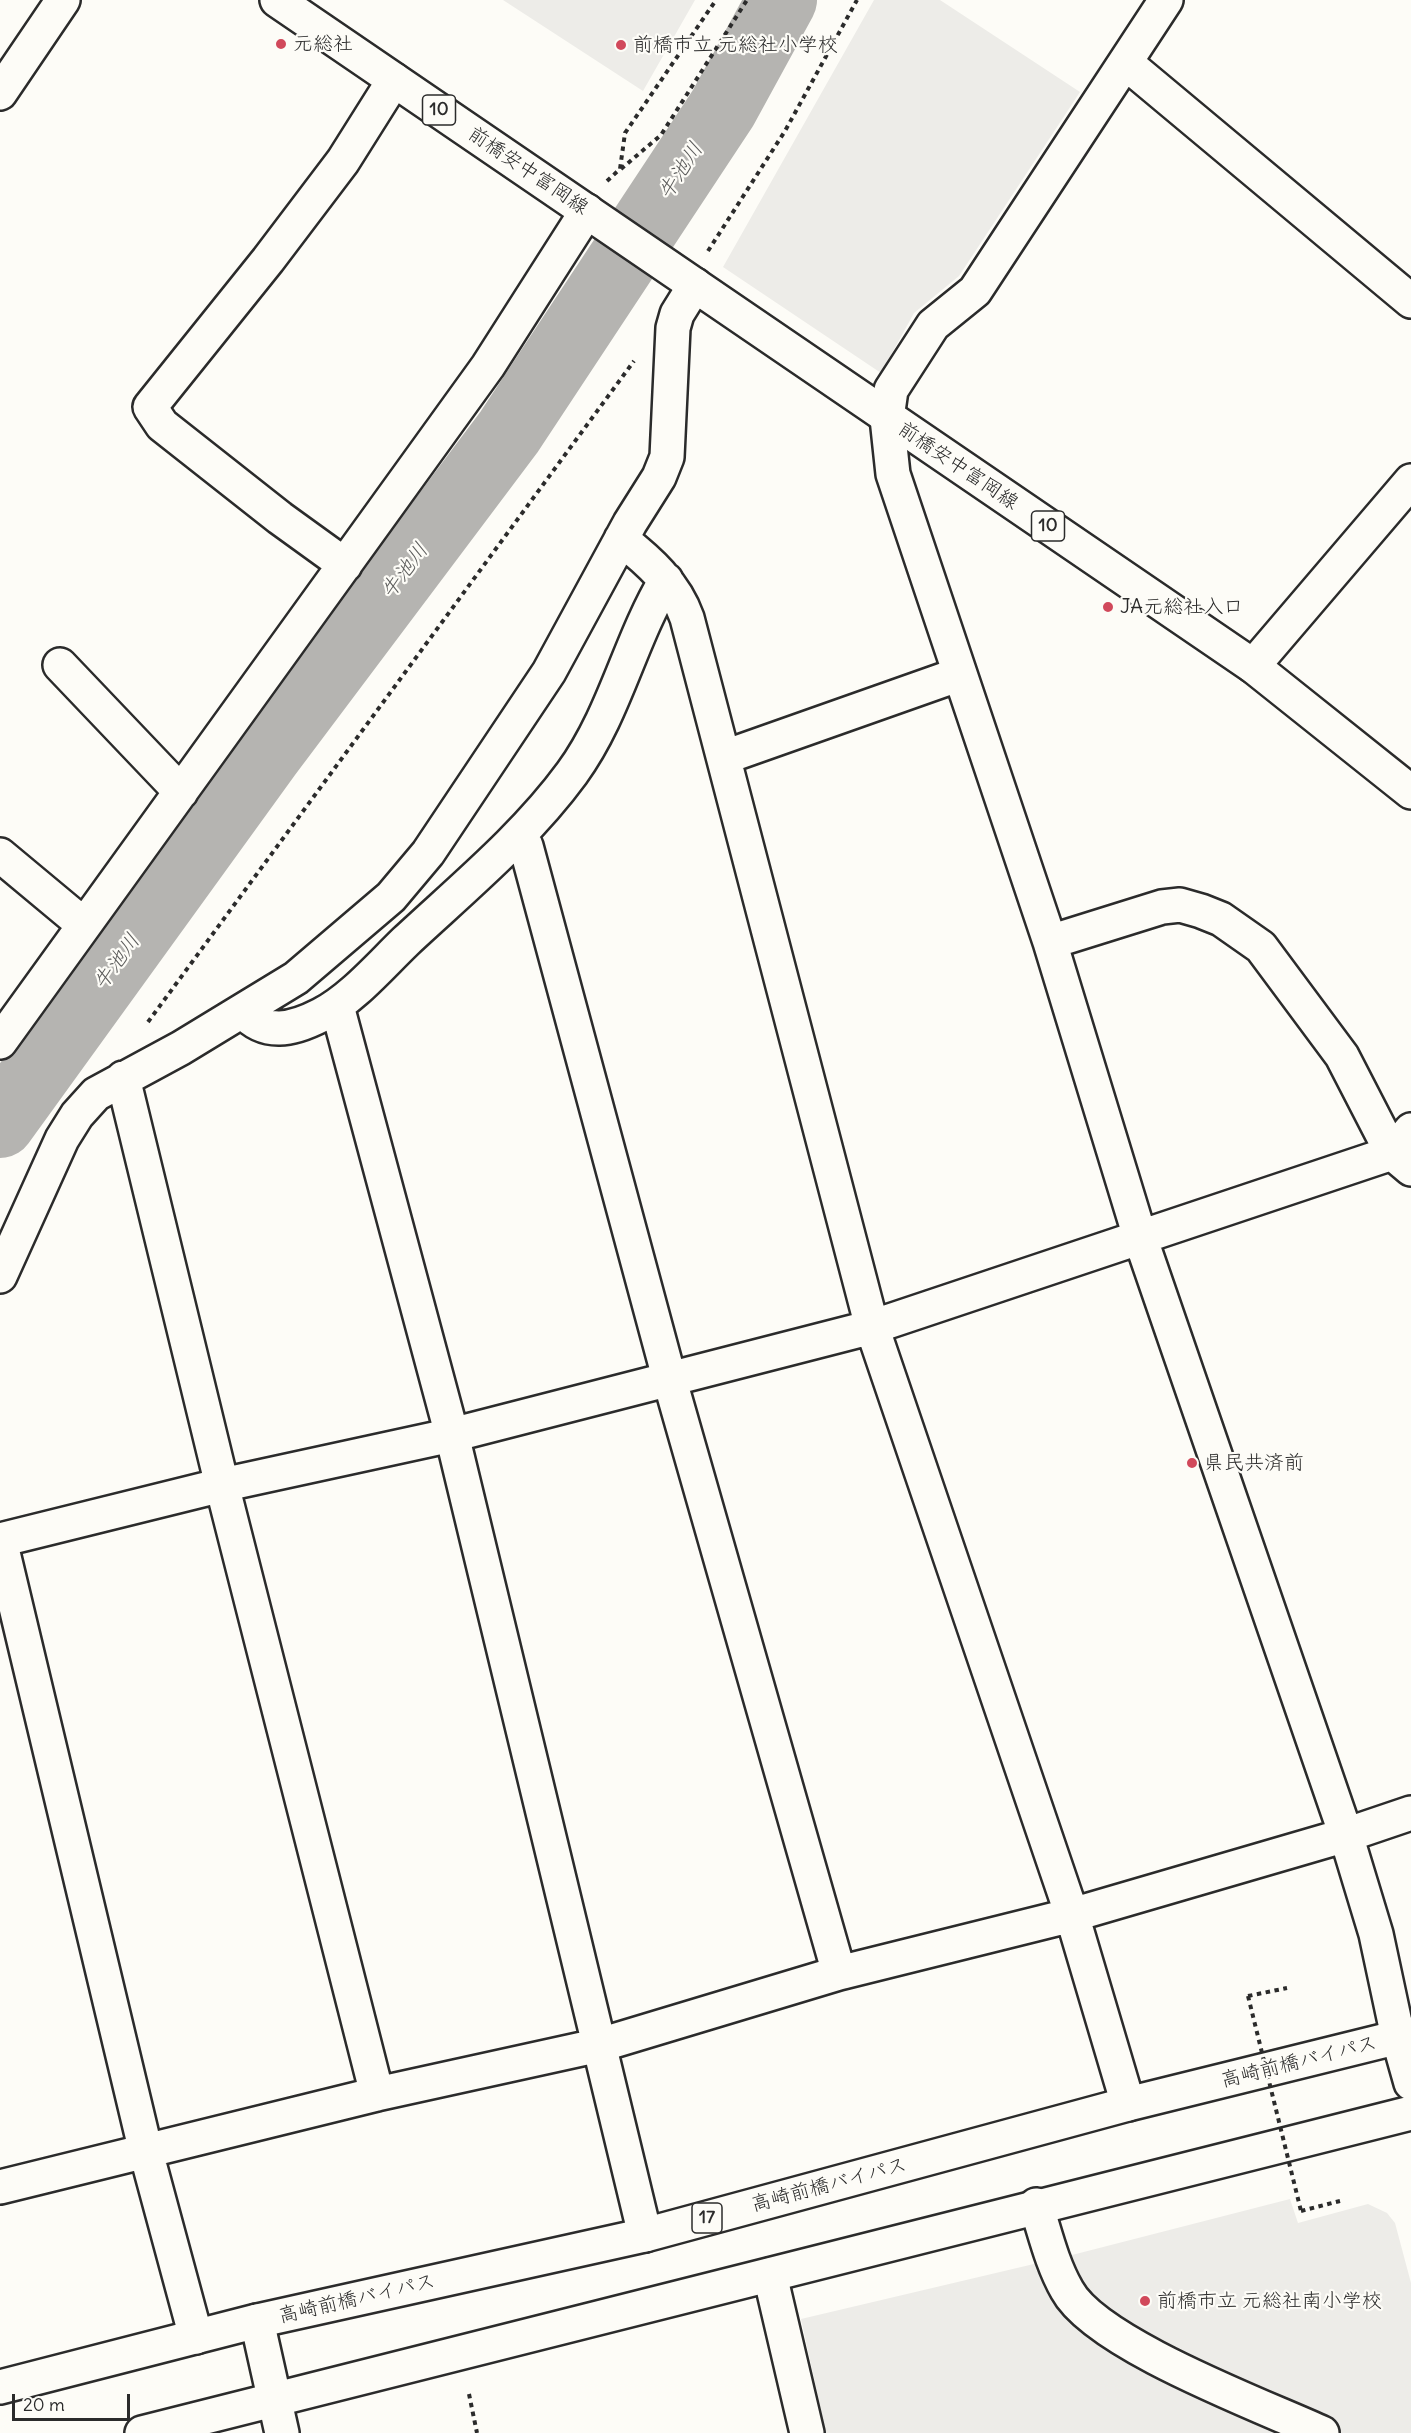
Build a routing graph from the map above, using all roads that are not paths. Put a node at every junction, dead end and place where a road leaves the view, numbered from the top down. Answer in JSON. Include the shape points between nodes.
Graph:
{"nodes":[{"id":1,"x":63,"y":0,"type":"edge"},
{"id":2,"x":277,"y":0,"type":"edge"},
{"id":3,"x":1166,"y":0,"type":"edge"},
{"id":4,"x":1125,"y":63,"type":"junction"},
{"id":5,"x":394,"y":80,"type":"junction"},
{"id":6,"x":0,"y":93,"type":"edge"},
{"id":7,"x":594,"y":216,"type":"junction"},
{"id":8,"x":686,"y":279,"type":"junction"},
{"id":9,"x":1411,"y":301,"type":"edge"},
{"id":10,"x":887,"y":418,"type":"junction"},
{"id":11,"x":1411,"y":481,"type":"edge"},
{"id":12,"x":621,"y":539,"type":"junction"},
{"id":13,"x":345,"y":565,"type":"junction"},
{"id":14,"x":666,"y":580,"type":"junction"},
{"id":15,"x":60,"y":665,"type":"dead end"},
{"id":16,"x":1253,"y":666,"type":"junction"},
{"id":17,"x":960,"y":674,"type":"junction"},
{"id":18,"x":725,"y":757,"type":"junction"},
{"id":19,"x":181,"y":792,"type":"junction"},
{"id":20,"x":1411,"y":792,"type":"edge"},
{"id":21,"x":516,"y":837,"type":"junction"},
{"id":22,"x":0,"y":855,"type":"edge"},
{"id":23,"x":84,"y":925,"type":"junction"},
{"id":24,"x":1050,"y":942,"type":"junction"},
{"id":25,"x":337,"y":1006,"type":"junction"},
{"id":26,"x":243,"y":1011,"type":"junction"},
{"id":27,"x":0,"y":1042,"type":"edge"},
{"id":28,"x":123,"y":1078,"type":"junction"},
{"id":29,"x":1405,"y":1151,"type":"edge"},
{"id":30,"x":1411,"y":1191,"type":"edge"},
{"id":31,"x":1140,"y":1237,"type":"junction"},
{"id":32,"x":0,"y":1276,"type":"edge"},
{"id":33,"x":872,"y":1327,"type":"junction"},
{"id":34,"x":670,"y":1381,"type":"junction"},
{"id":35,"x":452,"y":1435,"type":"junction"},
{"id":36,"x":222,"y":1485,"type":"junction"},
{"id":37,"x":0,"y":1540,"type":"edge"},
{"id":38,"x":1411,"y":1813,"type":"edge"},
{"id":39,"x":1346,"y":1835,"type":"junction"},
{"id":40,"x":1072,"y":1915,"type":"junction"},
{"id":41,"x":839,"y":1973,"type":"junction"},
{"id":42,"x":1405,"y":2036,"type":"edge"},
{"id":43,"x":600,"y":2045,"type":"junction"},
{"id":44,"x":1411,"y":2083,"type":"edge"},
{"id":45,"x":377,"y":2094,"type":"junction"},
{"id":46,"x":1128,"y":2104,"type":"junction"},
{"id":47,"x":1411,"y":2113,"type":"edge"},
{"id":48,"x":146,"y":2151,"type":"junction"},
{"id":49,"x":0,"y":2187,"type":"edge"},
{"id":50,"x":1036,"y":2205,"type":"junction"},
{"id":51,"x":645,"y":2235,"type":"junction"},
{"id":52,"x":770,"y":2275,"type":"junction"},
{"id":53,"x":258,"y":2321,"type":"junction"},
{"id":54,"x":196,"y":2337,"type":"junction"},
{"id":55,"x":0,"y":2387,"type":"edge"},
{"id":56,"x":275,"y":2399,"type":"junction"},
{"id":57,"x":142,"y":2433,"type":"edge"},
{"id":58,"x":282,"y":2433,"type":"edge"},
{"id":59,"x":807,"y":2433,"type":"edge"},
{"id":60,"x":1322,"y":2433,"type":"edge"}],
"edges":[{"from":1,"to":6,"type":"main road"},
{"from":2,"to":5,"type":"main road","name":"前橋安中富岡線","number":"10"},
{"from":3,"to":4,"type":"main road"},
{"from":4,"to":9,"type":"main road"},
{"from":4,"to":10,"type":"main road","via":[[975,291],[933,326],[891,390]]},
{"from":5,"to":7,"type":"main road","name":"前橋安中富岡線","number":"10"},
{"from":5,"to":13,"type":"main road","via":[[343,162],[150,407],[162,425]]},
{"from":7,"to":8,"type":"main road","number":"10"},
{"from":7,"to":13,"type":"main road"},
{"from":8,"to":10,"type":"main road","name":"前橋安中富岡線","number":"10"},
{"from":8,"to":12,"type":"main road","via":[[673,328],[667,457]]},
{"from":10,"to":16,"type":"main road","name":"前橋安中富岡線","number":"10"},
{"from":10,"to":17,"type":"main road","via":[[893,474]]},
{"from":11,"to":16,"type":"main road"},
{"from":12,"to":14,"type":"main road"},
{"from":12,"to":26,"type":"main road","via":[[549,672],[428,853],[391,897],[320,958]]},
{"from":13,"to":19,"type":"main road"},
{"from":14,"to":18,"type":"main road","via":[[677,593],[687,618]]},
{"from":14,"to":21,"type":"main road","via":[[594,740],[572,773]]},
{"from":15,"to":19,"type":"main road"},
{"from":16,"to":20,"type":"main road","name":"前橋安中富岡線","number":"10"},
{"from":17,"to":18,"type":"main road"},
{"from":17,"to":24,"type":"main road"},
{"from":18,"to":33,"type":"main road"},
{"from":19,"to":23,"type":"main road"},
{"from":21,"to":25,"type":"main road"},
{"from":21,"to":34,"type":"main road","via":[[526,846]]},
{"from":22,"to":23,"type":"main road"},
{"from":23,"to":27,"type":"main road"},
{"from":24,"to":29,"type":"main road","via":[[1162,907],[1180,905],[1242,932],[1261,947],[1342,1056]]},
{"from":24,"to":31,"type":"main road"},
{"from":25,"to":26,"type":"main road","via":[[281,1028],[262,1027]]},
{"from":25,"to":35,"type":"main road"},
{"from":26,"to":28,"type":"main road"},
{"from":28,"to":32,"type":"main road","via":[[96,1094],[72,1123],[47,1167]]},
{"from":28,"to":36,"type":"main road"},
{"from":29,"to":30,"type":"main road"},
{"from":29,"to":31,"type":"main road"},
{"from":31,"to":33,"type":"main road"},
{"from":31,"to":39,"type":"main road"},
{"from":33,"to":34,"type":"main road"},
{"from":33,"to":40,"type":"main road"},
{"from":34,"to":35,"type":"main road"},
{"from":34,"to":41,"type":"main road"},
{"from":35,"to":36,"type":"main road"},
{"from":35,"to":43,"type":"main road"},
{"from":36,"to":37,"type":"main road"},
{"from":36,"to":45,"type":"main road"},
{"from":37,"to":48,"type":"main road"},
{"from":38,"to":39,"type":"main road"},
{"from":39,"to":40,"type":"main road"},
{"from":39,"to":42,"type":"main road"},
{"from":40,"to":41,"type":"main road"},
{"from":40,"to":46,"type":"main road"},
{"from":41,"to":43,"type":"main road"},
{"from":42,"to":44,"type":"main road"},
{"from":42,"to":46,"type":"main road","name":"高崎前橋バイパス","number":"17"},
{"from":43,"to":45,"type":"main road"},
{"from":43,"to":51,"type":"main road"},
{"from":45,"to":48,"type":"main road"},
{"from":46,"to":51,"type":"main road","name":"高崎前橋バイパス","number":"17"},
{"from":47,"to":50,"type":"main road"},
{"from":48,"to":49,"type":"main road"},
{"from":48,"to":54,"type":"main road"},
{"from":50,"to":52,"type":"main road"},
{"from":50,"to":60,"type":"main road","via":[[1067,2291],[1083,2312],[1152,2355]]},
{"from":51,"to":53,"type":"main road","name":"高崎前橋バイパス","number":"17"},
{"from":52,"to":56,"type":"main road"},
{"from":52,"to":59,"type":"main road"},
{"from":53,"to":54,"type":"main road","name":"高崎前橋バイパス","number":"17"},
{"from":53,"to":56,"type":"main road"},
{"from":54,"to":55,"type":"main road","name":"高崎前橋バイパス","number":"17"},
{"from":56,"to":57,"type":"main road"},
{"from":56,"to":58,"type":"main road"}]}
